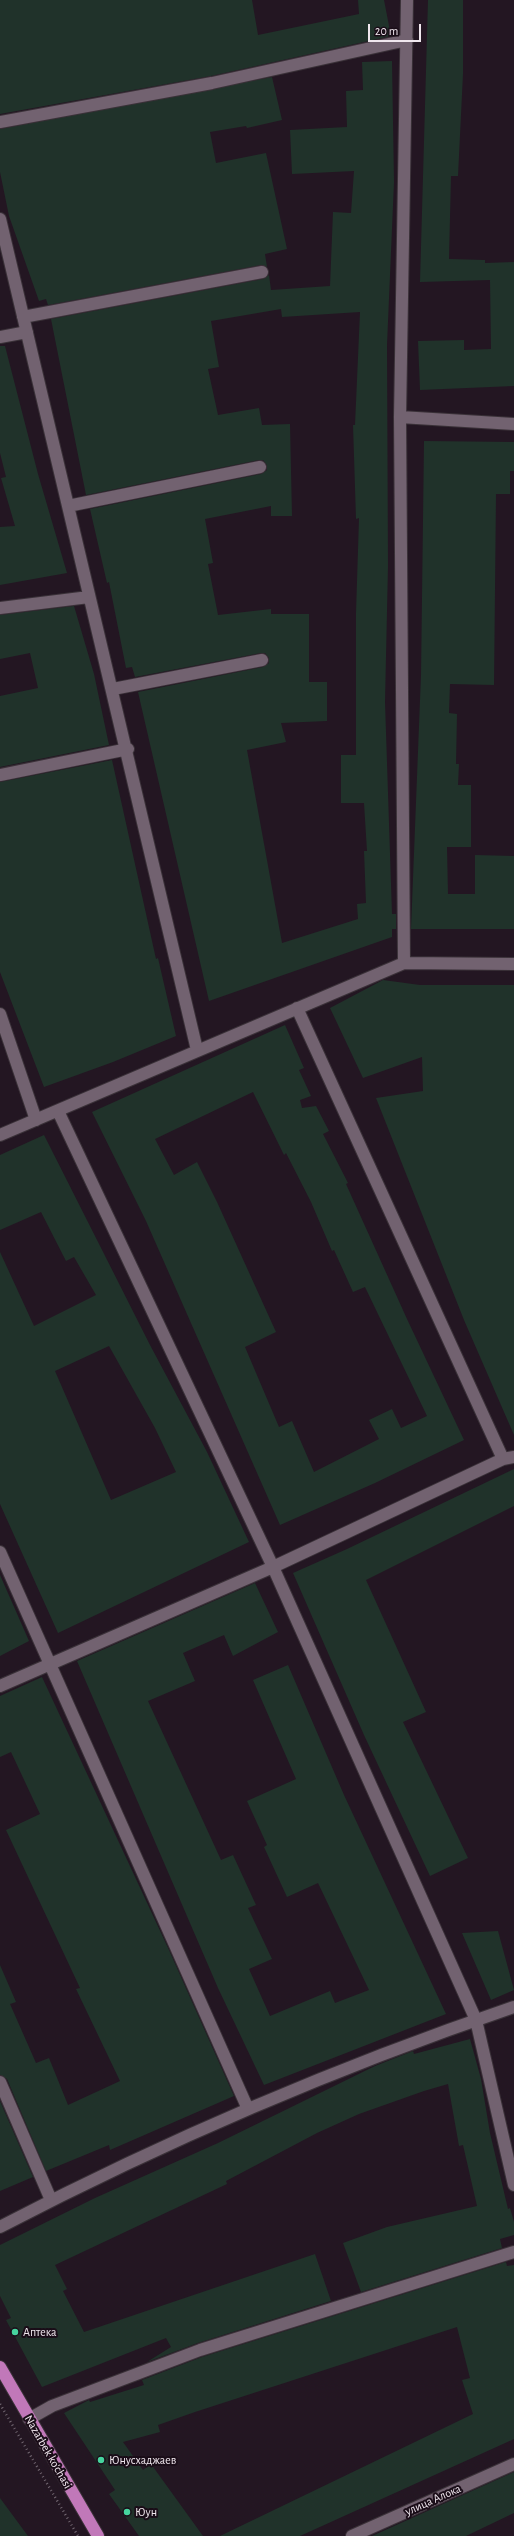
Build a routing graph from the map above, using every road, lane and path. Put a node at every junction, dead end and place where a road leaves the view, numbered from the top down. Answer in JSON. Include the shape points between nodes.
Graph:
{"nodes":[{"id":1,"x":407,"y":0,"type":"edge"},
{"id":2,"x":407,"y":40,"type":"junction"},
{"id":3,"x":0,"y":122,"type":"edge"},
{"id":4,"x":0,"y":219,"type":"edge"},
{"id":5,"x":262,"y":272,"type":"dead end"},
{"id":6,"x":23,"y":317,"type":"junction"},
{"id":7,"x":27,"y":332,"type":"junction"},
{"id":8,"x":0,"y":337,"type":"edge"},
{"id":9,"x":400,"y":418,"type":"junction"},
{"id":10,"x":514,"y":424,"type":"edge"},
{"id":11,"x":260,"y":467,"type":"dead end"},
{"id":12,"x":68,"y":506,"type":"junction"},
{"id":13,"x":89,"y":597,"type":"junction"},
{"id":14,"x":0,"y":608,"type":"edge"},
{"id":15,"x":262,"y":660,"type":"dead end"},
{"id":16,"x":113,"y":689,"type":"junction"},
{"id":17,"x":128,"y":749,"type":"junction"},
{"id":18,"x":0,"y":775,"type":"edge"},
{"id":19,"x":404,"y":963,"type":"junction"},
{"id":20,"x":514,"y":964,"type":"edge"},
{"id":21,"x":297,"y":1008,"type":"junction"},
{"id":22,"x":0,"y":1014,"type":"edge"},
{"id":23,"x":197,"y":1050,"type":"junction"},
{"id":24,"x":58,"y":1111,"type":"junction"},
{"id":25,"x":36,"y":1120,"type":"junction"},
{"id":26,"x":0,"y":1135,"type":"edge"},
{"id":27,"x":509,"y":1458,"type":"edge"},
{"id":28,"x":0,"y":1552,"type":"edge"},
{"id":29,"x":273,"y":1567,"type":"junction"},
{"id":30,"x":50,"y":1664,"type":"junction"},
{"id":31,"x":0,"y":1686,"type":"edge"},
{"id":32,"x":514,"y":2007,"type":"edge"},
{"id":33,"x":476,"y":2020,"type":"junction"},
{"id":34,"x":0,"y":2082,"type":"edge"},
{"id":35,"x":248,"y":2109,"type":"junction"},
{"id":36,"x":514,"y":2185,"type":"edge"},
{"id":37,"x":51,"y":2200,"type":"junction"},
{"id":38,"x":0,"y":2227,"type":"edge"},
{"id":39,"x":514,"y":2252,"type":"edge"},
{"id":40,"x":0,"y":2367,"type":"edge"},
{"id":41,"x":0,"y":2404,"type":"edge"},
{"id":42,"x":29,"y":2419,"type":"junction"},
{"id":43,"x":514,"y":2464,"type":"edge"},
{"id":44,"x":78,"y":2536,"type":"edge"},
{"id":45,"x":98,"y":2536,"type":"edge"},
{"id":46,"x":352,"y":2536,"type":"edge"}],
"edges":[{"from":1,"to":2,"type":"street"},
{"from":2,"to":3,"type":"street","via":[[212,83]]},
{"from":2,"to":9,"type":"street"},
{"from":4,"to":6,"type":"street"},
{"from":5,"to":6,"type":"street"},
{"from":6,"to":7,"type":"street"},
{"from":7,"to":8,"type":"street"},
{"from":7,"to":12,"type":"street"},
{"from":9,"to":10,"type":"street"},
{"from":9,"to":19,"type":"street"},
{"from":11,"to":12,"type":"street"},
{"from":12,"to":13,"type":"street"},
{"from":13,"to":14,"type":"street"},
{"from":13,"to":16,"type":"street"},
{"from":15,"to":16,"type":"street"},
{"from":16,"to":17,"type":"street"},
{"from":17,"to":18,"type":"street"},
{"from":17,"to":23,"type":"street"},
{"from":19,"to":20,"type":"street"},
{"from":19,"to":21,"type":"street"},
{"from":21,"to":23,"type":"street"},
{"from":21,"to":27,"type":"street"},
{"from":22,"to":25,"type":"street"},
{"from":23,"to":24,"type":"street"},
{"from":24,"to":25,"type":"street"},
{"from":24,"to":29,"type":"street"},
{"from":25,"to":26,"type":"street"},
{"from":27,"to":29,"type":"street"},
{"from":28,"to":30,"type":"street"},
{"from":29,"to":30,"type":"street"},
{"from":29,"to":33,"type":"street"},
{"from":30,"to":31,"type":"street"},
{"from":30,"to":35,"type":"street"},
{"from":32,"to":33,"type":"street"},
{"from":33,"to":35,"type":"street"},
{"from":33,"to":36,"type":"street"},
{"from":34,"to":37,"type":"street"},
{"from":35,"to":37,"type":"street"},
{"from":37,"to":38,"type":"street"},
{"from":39,"to":42,"type":"street","via":[[200,2350],[52,2406]]},
{"from":40,"to":42,"type":"main road","name":"Nazarbek ko'chasi"},
{"from":41,"to":44,"type":"path"},
{"from":42,"to":45,"type":"main road","name":"Nazarbek ko'chasi"},
{"from":43,"to":46,"type":"street","name":"улица Алока"}]}
